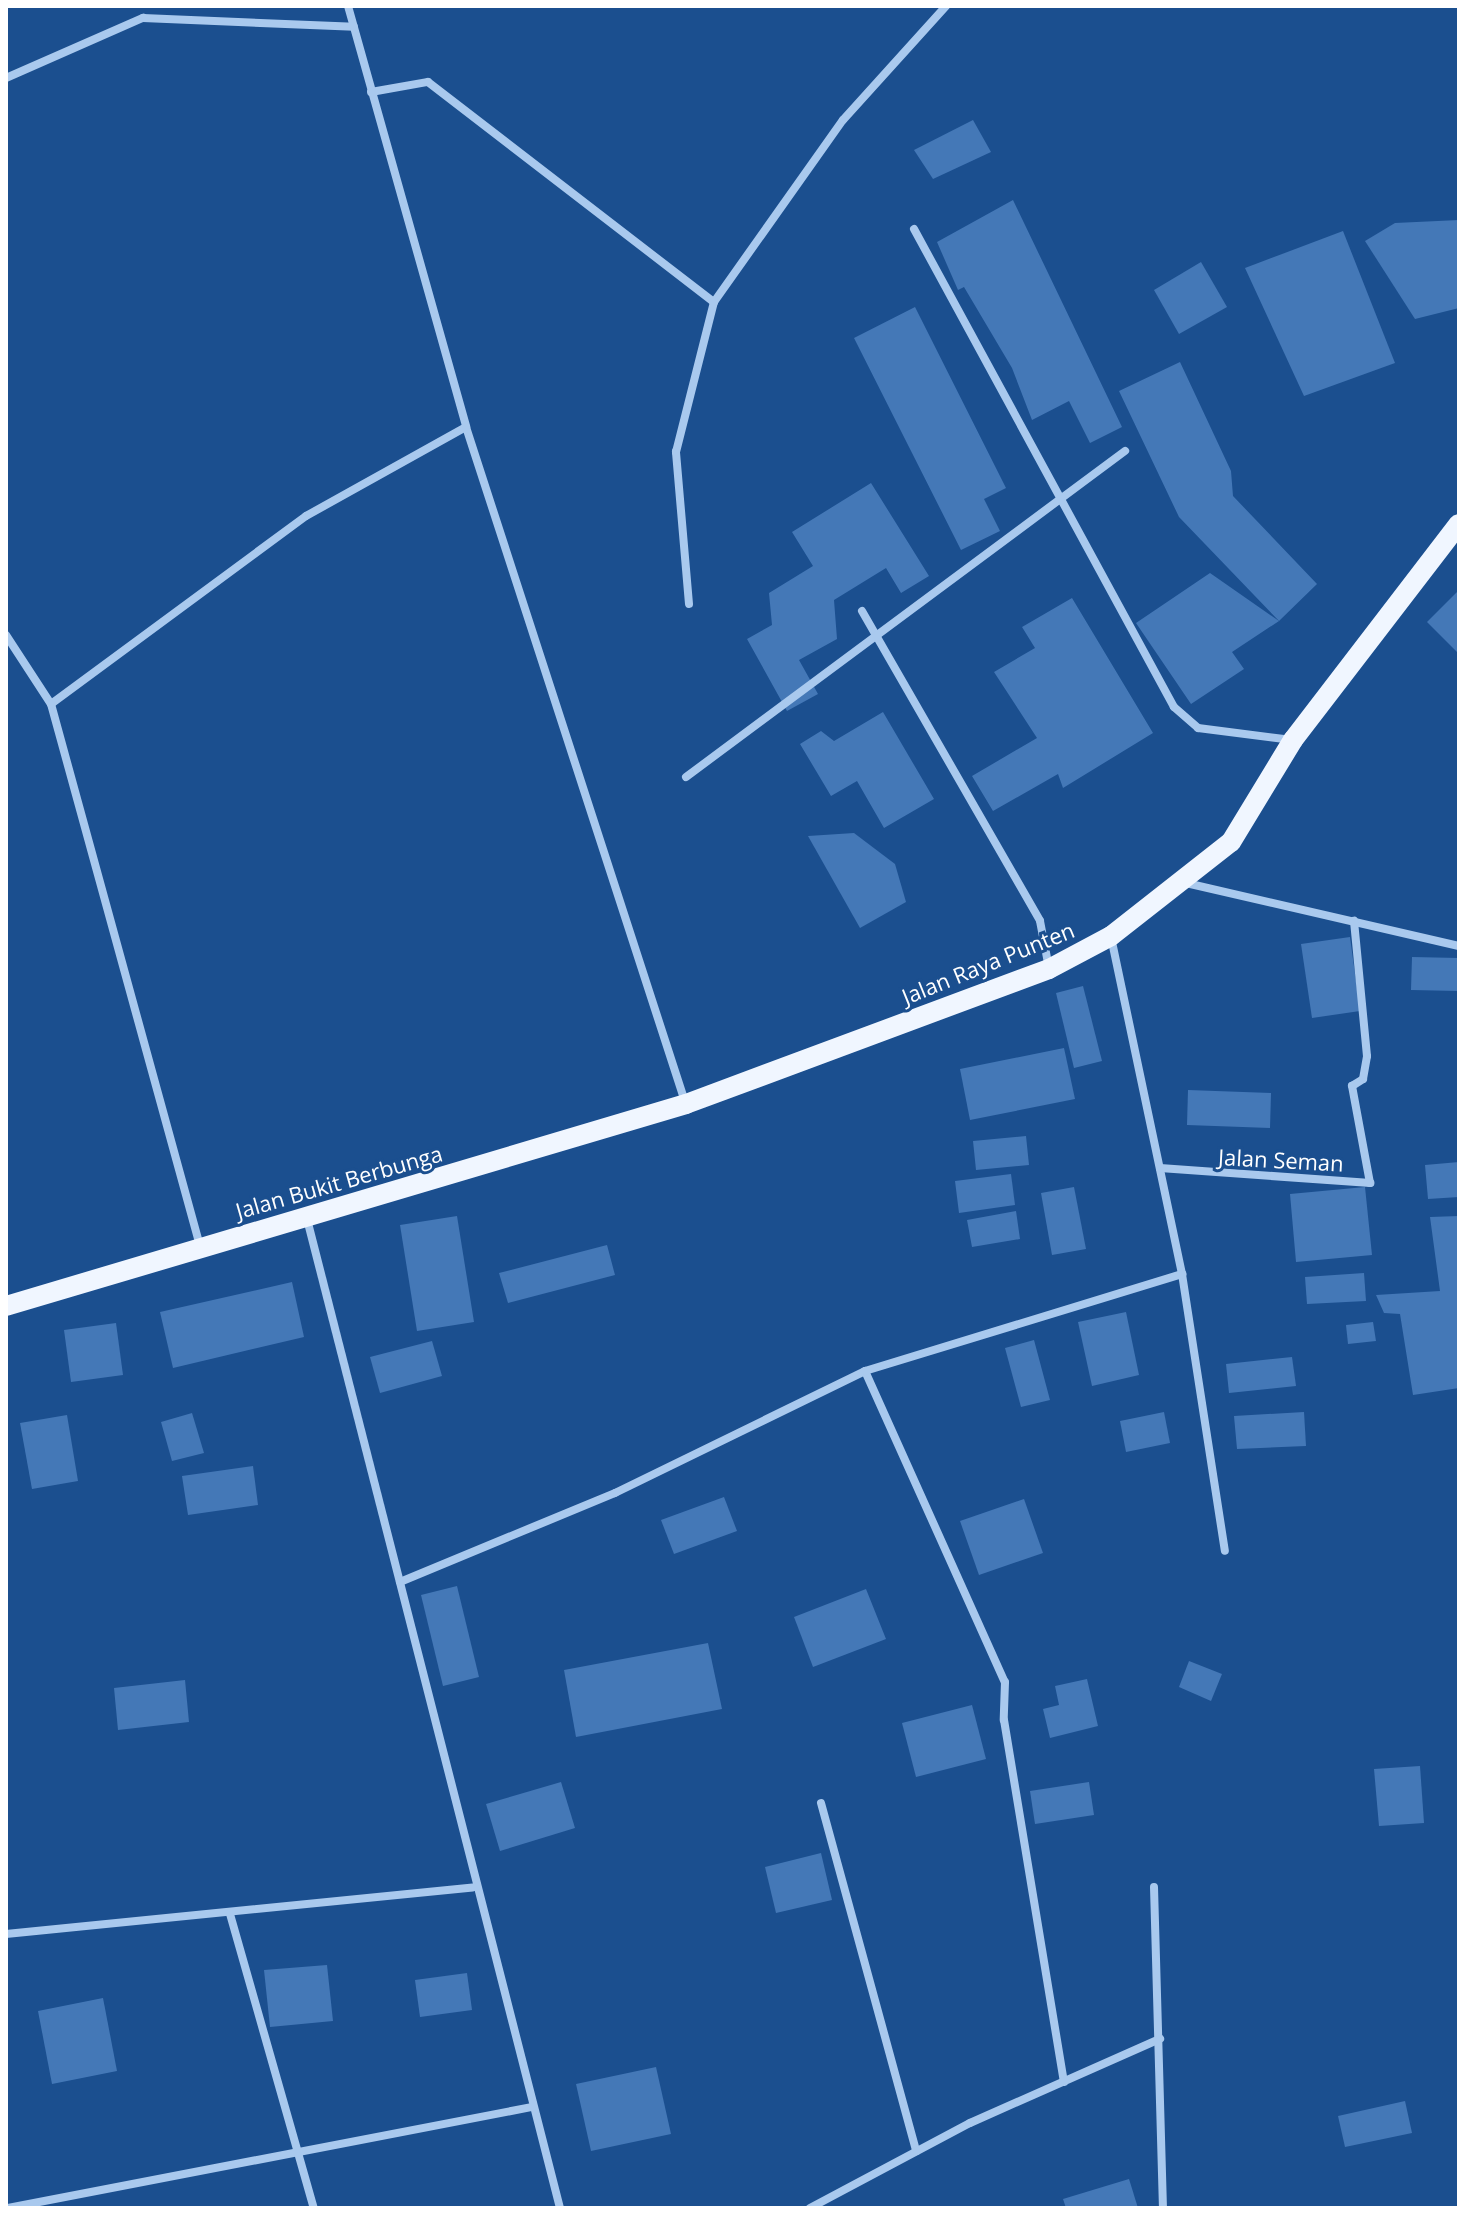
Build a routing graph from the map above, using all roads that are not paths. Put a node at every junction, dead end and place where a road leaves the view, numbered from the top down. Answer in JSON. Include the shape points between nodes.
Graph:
{"nodes":[{"id":1,"x":348,"y":6,"type":"edge"},
{"id":2,"x":946,"y":6,"type":"edge"},
{"id":3,"x":354,"y":27,"type":"junction"},
{"id":4,"x":6,"y":78,"type":"edge"},
{"id":5,"x":371,"y":92,"type":"junction"},
{"id":6,"x":914,"y":229,"type":"dead end"},
{"id":7,"x":714,"y":302,"type":"junction"},
{"id":8,"x":466,"y":427,"type":"junction"},
{"id":9,"x":1125,"y":451,"type":"dead end"},
{"id":10,"x":1057,"y":499,"type":"junction"},
{"id":11,"x":1459,"y":524,"type":"edge"},
{"id":12,"x":689,"y":604,"type":"dead end"},
{"id":13,"x":862,"y":611,"type":"dead end"},
{"id":14,"x":6,"y":635,"type":"edge"},
{"id":15,"x":877,"y":638,"type":"junction"},
{"id":16,"x":51,"y":704,"type":"junction"},
{"id":17,"x":1293,"y":740,"type":"junction"},
{"id":18,"x":686,"y":777,"type":"dead end"},
{"id":19,"x":1186,"y":883,"type":"junction"},
{"id":20,"x":1354,"y":921,"type":"junction"},
{"id":21,"x":1111,"y":936,"type":"junction"},
{"id":22,"x":1459,"y":946,"type":"edge"},
{"id":23,"x":1049,"y":969,"type":"junction"},
{"id":24,"x":686,"y":1104,"type":"junction"},
{"id":25,"x":1160,"y":1168,"type":"junction"},
{"id":26,"x":307,"y":1218,"type":"junction"},
{"id":27,"x":200,"y":1246,"type":"junction"},
{"id":28,"x":1182,"y":1274,"type":"junction"},
{"id":29,"x":6,"y":1306,"type":"edge"},
{"id":30,"x":865,"y":1371,"type":"junction"},
{"id":31,"x":1225,"y":1551,"type":"dead end"},
{"id":32,"x":400,"y":1582,"type":"junction"},
{"id":33,"x":821,"y":1803,"type":"dead end"},
{"id":34,"x":473,"y":1887,"type":"junction"},
{"id":35,"x":1154,"y":1887,"type":"dead end"},
{"id":36,"x":230,"y":1914,"type":"junction"},
{"id":37,"x":6,"y":1934,"type":"edge"},
{"id":38,"x":1160,"y":2039,"type":"junction"},
{"id":39,"x":1064,"y":2082,"type":"junction"},
{"id":40,"x":532,"y":2107,"type":"junction"},
{"id":41,"x":297,"y":2151,"type":"junction"},
{"id":42,"x":916,"y":2151,"type":"junction"},
{"id":43,"x":8,"y":2208,"type":"edge"},
{"id":44,"x":314,"y":2208,"type":"edge"},
{"id":45,"x":560,"y":2208,"type":"edge"},
{"id":46,"x":810,"y":2208,"type":"edge"},
{"id":47,"x":1163,"y":2208,"type":"edge"}],
"edges":[{"from":1,"to":3,"type":"street"},
{"from":2,"to":7,"type":"street","via":[[843,120]]},
{"from":3,"to":4,"type":"street","via":[[143,18]]},
{"from":3,"to":5,"type":"street"},
{"from":5,"to":7,"type":"street","via":[[428,82]]},
{"from":5,"to":8,"type":"street"},
{"from":6,"to":10,"type":"street"},
{"from":7,"to":12,"type":"street","via":[[676,452]]},
{"from":8,"to":16,"type":"street","via":[[306,516]]},
{"from":8,"to":24,"type":"street"},
{"from":9,"to":10,"type":"street"},
{"from":10,"to":15,"type":"street"},
{"from":10,"to":17,"type":"street","via":[[1174,707],[1198,728]]},
{"from":11,"to":17,"type":"main road","name":"Jalan Raya Punten"},
{"from":13,"to":15,"type":"street"},
{"from":14,"to":16,"type":"street"},
{"from":15,"to":18,"type":"street"},
{"from":15,"to":23,"type":"street","via":[[1040,921]]},
{"from":16,"to":27,"type":"street"},
{"from":17,"to":19,"type":"main road","name":"Jalan Raya Punten","via":[[1231,842]]},
{"from":19,"to":20,"type":"street"},
{"from":19,"to":21,"type":"main road","name":"Jalan Raya Punten"},
{"from":20,"to":22,"type":"street"},
{"from":20,"to":25,"type":"street","name":"Jalan Seman","via":[[1367,1056],[1363,1079],[1352,1086],[1370,1183]]},
{"from":21,"to":23,"type":"main road","name":"Jalan Raya Punten"},
{"from":21,"to":25,"type":"street"},
{"from":23,"to":24,"type":"main road","name":"Jalan Raya Punten"},
{"from":24,"to":26,"type":"main road","name":"Jalan Bukit Berbunga"},
{"from":25,"to":28,"type":"street"},
{"from":26,"to":27,"type":"main road","name":"Jalan Bukit Berbunga"},
{"from":26,"to":32,"type":"street"},
{"from":27,"to":29,"type":"main road","name":"Jalan Bukit Berbunga"},
{"from":28,"to":30,"type":"street"},
{"from":28,"to":31,"type":"street"},
{"from":30,"to":32,"type":"street","via":[[615,1493]]},
{"from":30,"to":39,"type":"street","via":[[1005,1682],[1004,1720]]},
{"from":32,"to":34,"type":"street"},
{"from":33,"to":42,"type":"street"},
{"from":34,"to":36,"type":"street"},
{"from":34,"to":40,"type":"street"},
{"from":35,"to":38,"type":"street"},
{"from":36,"to":37,"type":"street"},
{"from":36,"to":41,"type":"street"},
{"from":38,"to":39,"type":"street"},
{"from":38,"to":47,"type":"street"},
{"from":39,"to":42,"type":"street"},
{"from":40,"to":41,"type":"street"},
{"from":40,"to":45,"type":"street"},
{"from":41,"to":43,"type":"street"},
{"from":41,"to":44,"type":"street"},
{"from":42,"to":46,"type":"street"}]}
